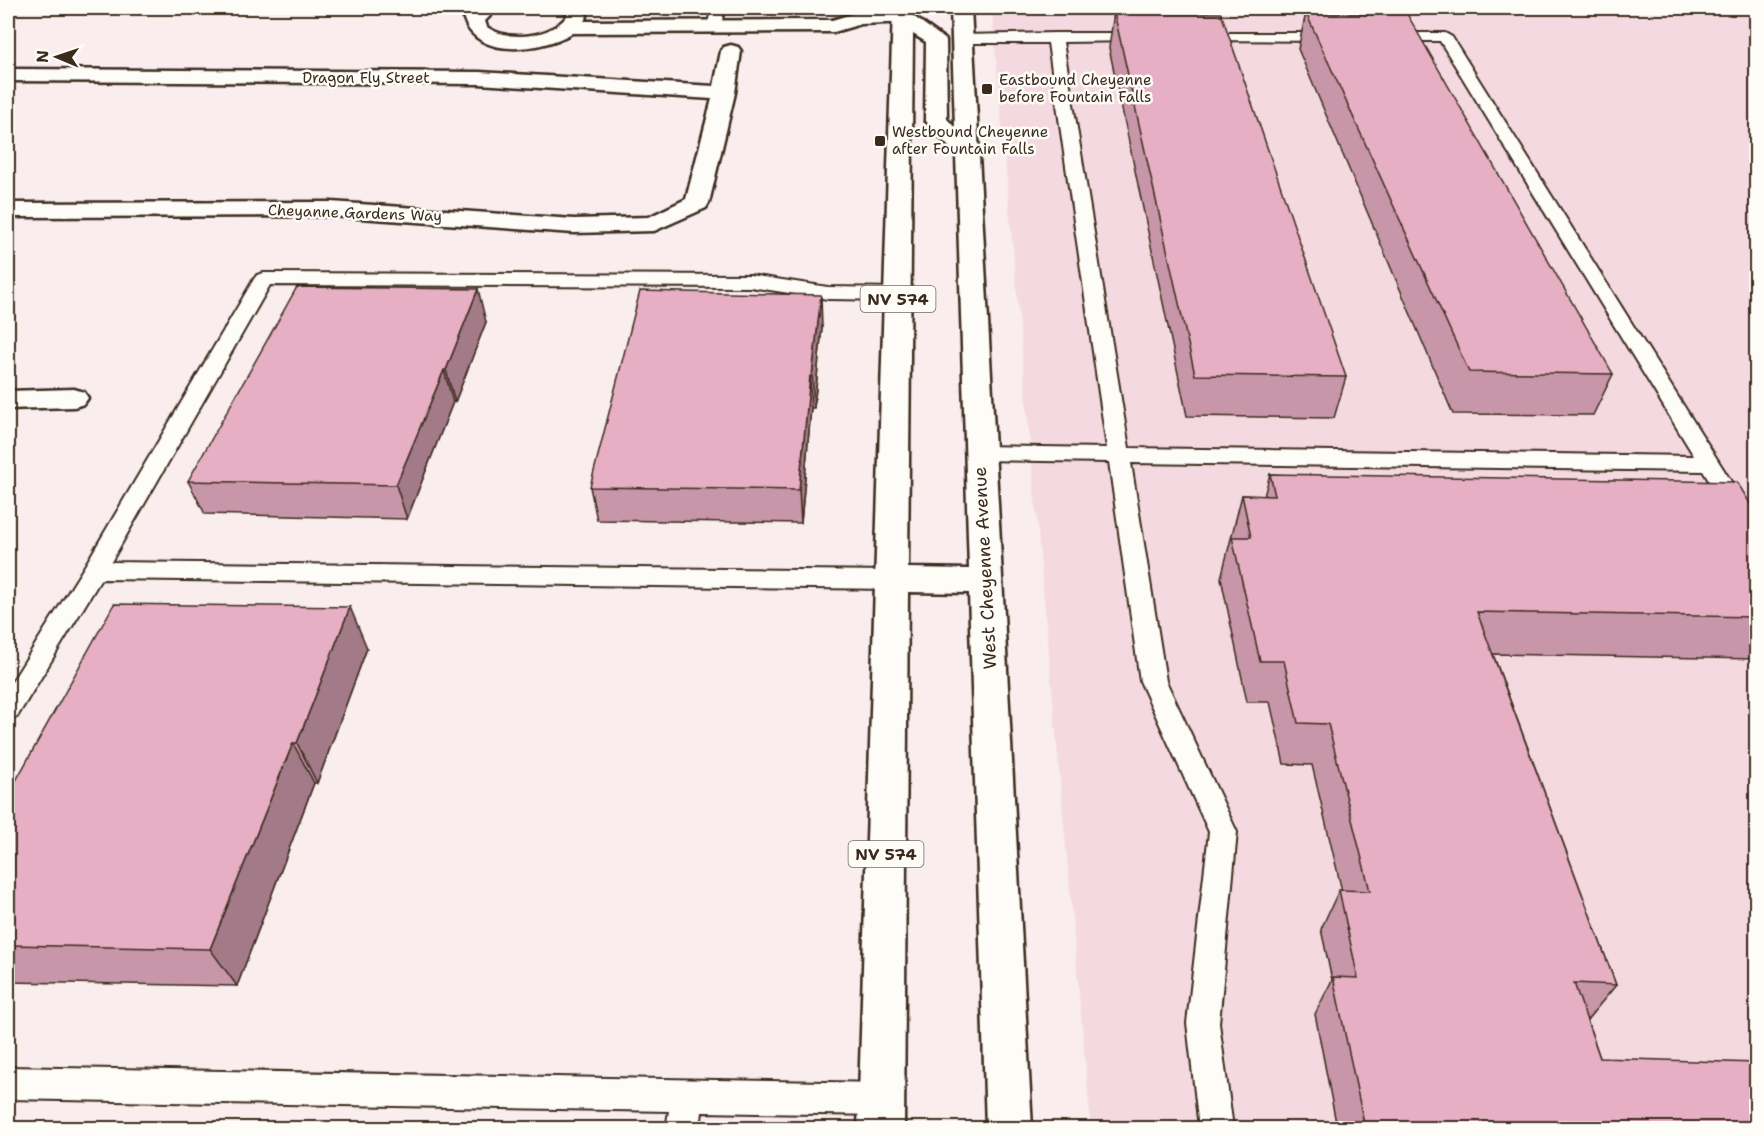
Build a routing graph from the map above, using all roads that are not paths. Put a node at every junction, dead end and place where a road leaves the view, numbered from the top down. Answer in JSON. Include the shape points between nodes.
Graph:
{"nodes":[{"id":1,"x":488,"y":8,"type":"edge"},
{"id":2,"x":961,"y":8,"type":"edge"},
{"id":3,"x":911,"y":11,"type":"edge"},
{"id":4,"x":573,"y":15,"type":"edge"},
{"id":5,"x":1055,"y":37,"type":"junction"},
{"id":6,"x":1158,"y":37,"type":"edge"},
{"id":7,"x":1181,"y":37,"type":"edge"},
{"id":8,"x":962,"y":39,"type":"junction"},
{"id":9,"x":500,"y":40,"type":"junction"},
{"id":10,"x":535,"y":40,"type":"junction"},
{"id":11,"x":731,"y":51,"type":"dead end"},
{"id":12,"x":8,"y":75,"type":"edge"},
{"id":13,"x":478,"y":78,"type":"junction"},
{"id":14,"x":514,"y":81,"type":"junction"},
{"id":15,"x":724,"y":93,"type":"junction"},
{"id":16,"x":967,"y":153,"type":"junction"},
{"id":17,"x":8,"y":210,"type":"edge"},
{"id":18,"x":898,"y":294,"type":"junction"},
{"id":19,"x":74,"y":398,"type":"dead end"},
{"id":20,"x":8,"y":400,"type":"edge"},
{"id":21,"x":980,"y":453,"type":"junction"},
{"id":22,"x":1118,"y":455,"type":"junction"},
{"id":23,"x":1710,"y":464,"type":"junction"},
{"id":24,"x":1756,"y":539,"type":"edge"},
{"id":25,"x":94,"y":570,"type":"junction"},
{"id":26,"x":891,"y":580,"type":"junction"},
{"id":27,"x":985,"y":581,"type":"junction"},
{"id":28,"x":8,"y":710,"type":"edge"},
{"id":29,"x":8,"y":1083,"type":"edge"},
{"id":30,"x":688,"y":1094,"type":"junction"},
{"id":31,"x":881,"y":1113,"type":"edge"},
{"id":32,"x":683,"y":1128,"type":"edge"},
{"id":33,"x":1009,"y":1128,"type":"edge"},
{"id":34,"x":1216,"y":1128,"type":"edge"}],
"edges":[{"from":1,"to":9,"type":"main road","via":[[474,19],[474,26],[478,32]]},
{"from":2,"to":8,"type":"main road","name":"West Cheyenne Avenue"},
{"from":3,"to":4,"type":"main road","via":[[859,18],[834,26],[716,18]]},
{"from":3,"to":16,"type":"main road","via":[[936,40],[936,120]]},
{"from":3,"to":18,"type":"main road","number":"NV 574"},
{"from":4,"to":10,"type":"main road","via":[[549,37]]},
{"from":5,"to":6,"type":"lane"},
{"from":5,"to":8,"type":"lane"},
{"from":5,"to":22,"type":"lane"},
{"from":7,"to":23,"type":"lane","via":[[1444,37]]},
{"from":8,"to":16,"type":"main road","name":"West Cheyenne Avenue"},
{"from":9,"to":10,"type":"main road"},
{"from":9,"to":13,"type":"main road"},
{"from":10,"to":14,"type":"main road"},
{"from":11,"to":15,"type":"main road"},
{"from":12,"to":13,"type":"main road","name":"Dragon Fly Street"},
{"from":13,"to":14,"type":"main road","name":"Dragon Fly Street"},
{"from":14,"to":15,"type":"main road","name":"Dragon Fly Street"},
{"from":15,"to":17,"type":"main road","name":"Cheyanne Gardens Way","via":[[697,203],[654,224],[574,226],[331,209]]},
{"from":16,"to":21,"type":"main road","name":"West Cheyenne Avenue"},
{"from":18,"to":25,"type":"lane","via":[[828,293],[750,281],[264,279]]},
{"from":18,"to":26,"type":"main road","number":"NV 574"},
{"from":19,"to":20,"type":"main road"},
{"from":21,"to":22,"type":"lane"},
{"from":21,"to":27,"type":"main road","name":"West Cheyenne Avenue"},
{"from":22,"to":23,"type":"lane"},
{"from":22,"to":34,"type":"lane","via":[[1153,681],[1223,832],[1203,1023]]},
{"from":23,"to":24,"type":"lane"},
{"from":25,"to":26,"type":"lane"},
{"from":25,"to":28,"type":"lane"},
{"from":26,"to":27,"type":"main road"},
{"from":26,"to":31,"type":"main road","number":"NV 574"},
{"from":27,"to":33,"type":"main road","name":"West Cheyenne Avenue"},
{"from":29,"to":30,"type":"lane"},
{"from":30,"to":31,"type":"lane"},
{"from":30,"to":32,"type":"lane"}]}
